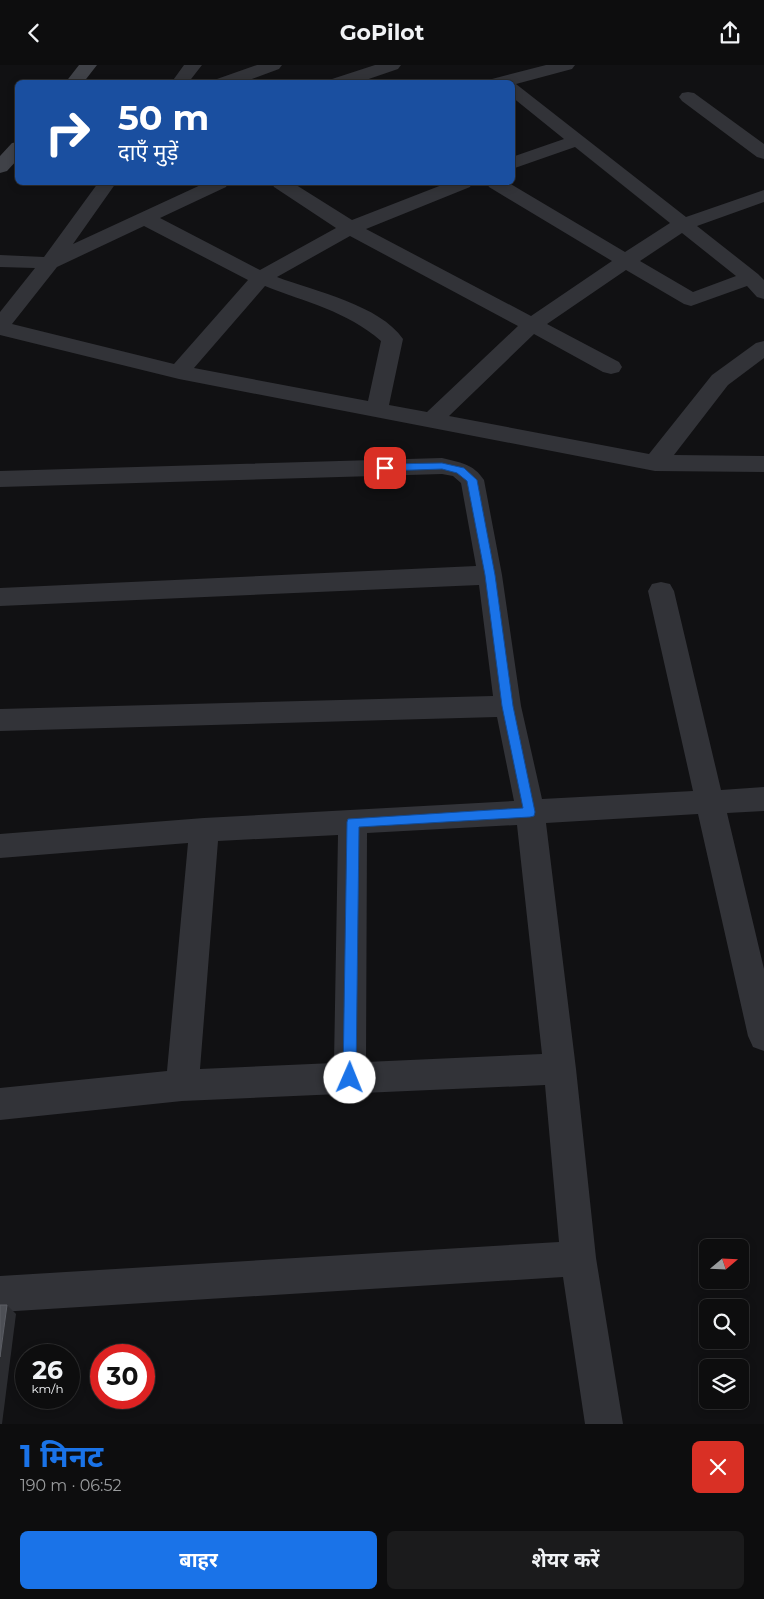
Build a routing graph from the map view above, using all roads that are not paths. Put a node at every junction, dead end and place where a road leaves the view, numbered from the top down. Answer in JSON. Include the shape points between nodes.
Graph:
{"nodes":[{"id":1,"x":88,"y":65,"type":"edge"},
{"id":2,"x":193,"y":65,"type":"edge"},
{"id":3,"x":392,"y":65,"type":"edge"},
{"id":4,"x":566,"y":65,"type":"edge"},
{"id":5,"x":268,"y":66,"type":"edge"},
{"id":6,"x":76,"y":80,"type":"edge"},
{"id":7,"x":181,"y":80,"type":"edge"},
{"id":8,"x":231,"y":80,"type":"edge"},
{"id":9,"x":347,"y":80,"type":"edge"},
{"id":10,"x":515,"y":80,"type":"edge"},
{"id":11,"x":515,"y":91,"type":"edge"},
{"id":12,"x":688,"y":97,"type":"dead end"},
{"id":13,"x":578,"y":140,"type":"junction"},
{"id":14,"x":15,"y":150,"type":"edge"},
{"id":15,"x":764,"y":153,"type":"edge"},
{"id":16,"x":515,"y":162,"type":"edge"},
{"id":17,"x":0,"y":167,"type":"edge"},
{"id":18,"x":106,"y":185,"type":"edge"},
{"id":19,"x":215,"y":185,"type":"edge"},
{"id":20,"x":284,"y":185,"type":"edge"},
{"id":21,"x":458,"y":185,"type":"edge"},
{"id":22,"x":499,"y":185,"type":"edge"},
{"id":23,"x":764,"y":196,"type":"edge"},
{"id":24,"x":146,"y":219,"type":"junction"},
{"id":25,"x":683,"y":223,"type":"junction"},
{"id":26,"x":350,"y":229,"type":"junction"},
{"id":27,"x":0,"y":261,"type":"edge"},
{"id":28,"x":624,"y":261,"type":"junction"},
{"id":29,"x":50,"y":263,"type":"junction"},
{"id":30,"x":261,"y":278,"type":"junction"},
{"id":31,"x":751,"y":278,"type":"junction"},
{"id":32,"x":764,"y":293,"type":"edge"},
{"id":33,"x":531,"y":325,"type":"junction"},
{"id":34,"x":0,"y":327,"type":"edge"},
{"id":35,"x":764,"y":349,"type":"edge"},
{"id":36,"x":611,"y":367,"type":"dead end"},
{"id":37,"x":180,"y":372,"type":"junction"},
{"id":38,"x":377,"y":410,"type":"junction"},
{"id":39,"x":431,"y":421,"type":"junction"},
{"id":40,"x":655,"y":463,"type":"junction"},
{"id":41,"x":764,"y":464,"type":"edge"},
{"id":42,"x":0,"y":479,"type":"edge"},
{"id":43,"x":490,"y":575,"type":"junction"},
{"id":44,"x":660,"y":591,"type":"dead end"},
{"id":45,"x":0,"y":597,"type":"edge"},
{"id":46,"x":508,"y":706,"type":"junction"},
{"id":47,"x":0,"y":720,"type":"edge"},
{"id":48,"x":764,"y":799,"type":"edge"},
{"id":49,"x":710,"y":802,"type":"junction"},
{"id":50,"x":530,"y":812,"type":"junction"},
{"id":51,"x":353,"y":822,"type":"junction"},
{"id":52,"x":204,"y":831,"type":"junction"},
{"id":53,"x":0,"y":845,"type":"edge"},
{"id":54,"x":764,"y":1036,"type":"edge"},
{"id":55,"x":560,"y":1069,"type":"junction"},
{"id":56,"x":350,"y":1078,"type":"junction"},
{"id":57,"x":182,"y":1085,"type":"junction"},
{"id":58,"x":0,"y":1104,"type":"edge"},
{"id":59,"x":578,"y":1258,"type":"junction"},
{"id":60,"x":0,"y":1295,"type":"edge"},
{"id":61,"x":604,"y":1424,"type":"edge"}],
"edges":[{"from":1,"to":6,"type":"street"},
{"from":2,"to":7,"type":"street"},
{"from":3,"to":9,"type":"street"},
{"from":4,"to":10,"type":"street"},
{"from":5,"to":8,"type":"street"},
{"from":11,"to":13,"type":"street"},
{"from":12,"to":15,"type":"street"},
{"from":13,"to":16,"type":"street"},
{"from":13,"to":25,"type":"street"},
{"from":14,"to":17,"type":"street"},
{"from":18,"to":29,"type":"street"},
{"from":19,"to":24,"type":"street"},
{"from":20,"to":26,"type":"street"},
{"from":21,"to":26,"type":"street"},
{"from":22,"to":28,"type":"street"},
{"from":23,"to":25,"type":"street"},
{"from":24,"to":29,"type":"street"},
{"from":24,"to":30,"type":"street"},
{"from":25,"to":28,"type":"street"},
{"from":25,"to":31,"type":"street"},
{"from":26,"to":30,"type":"street"},
{"from":26,"to":33,"type":"street"},
{"from":27,"to":29,"type":"street"},
{"from":28,"to":31,"type":"street","via":[[691,300]]},
{"from":28,"to":33,"type":"street"},
{"from":29,"to":34,"type":"street"},
{"from":30,"to":37,"type":"street"},
{"from":30,"to":38,"type":"street","via":[[318,297],[363,317],[392,339]]},
{"from":31,"to":32,"type":"street"},
{"from":33,"to":36,"type":"street"},
{"from":33,"to":39,"type":"street"},
{"from":34,"to":37,"type":"street"},
{"from":35,"to":40,"type":"street","via":[[720,380]]},
{"from":37,"to":38,"type":"street"},
{"from":38,"to":39,"type":"street"},
{"from":39,"to":40,"type":"street"},
{"from":40,"to":41,"type":"street"},
{"from":42,"to":43,"type":"street","via":[[442,466],[460,470],[472,480]]},
{"from":43,"to":45,"type":"street"},
{"from":43,"to":46,"type":"street"},
{"from":44,"to":49,"type":"street"},
{"from":46,"to":47,"type":"street"},
{"from":46,"to":50,"type":"street"},
{"from":48,"to":49,"type":"street"},
{"from":49,"to":50,"type":"street"},
{"from":49,"to":54,"type":"street"},
{"from":50,"to":51,"type":"street"},
{"from":50,"to":55,"type":"street"},
{"from":51,"to":52,"type":"street"},
{"from":51,"to":56,"type":"street"},
{"from":52,"to":53,"type":"street"},
{"from":52,"to":57,"type":"street"},
{"from":55,"to":56,"type":"street"},
{"from":55,"to":59,"type":"street"},
{"from":56,"to":57,"type":"street"},
{"from":57,"to":58,"type":"street"},
{"from":59,"to":60,"type":"street"},
{"from":59,"to":61,"type":"street"}]}
